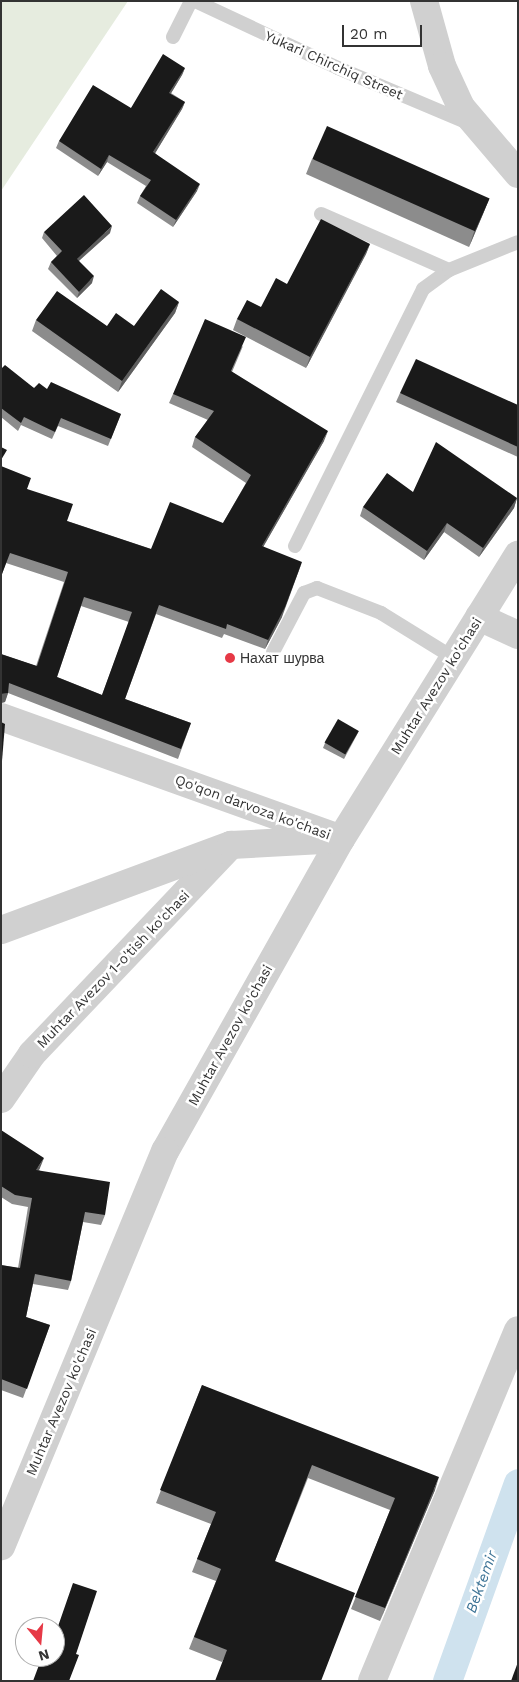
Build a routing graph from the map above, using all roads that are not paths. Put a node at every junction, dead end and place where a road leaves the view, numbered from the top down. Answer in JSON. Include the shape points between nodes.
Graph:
{"nodes":[{"id":1,"x":191,"y":1,"type":"edge"},
{"id":2,"x":195,"y":1,"type":"edge"},
{"id":3,"x":424,"y":1,"type":"edge"},
{"id":4,"x":173,"y":37,"type":"dead end"},
{"id":5,"x":475,"y":126,"type":"junction"},
{"id":6,"x":518,"y":174,"type":"edge"},
{"id":7,"x":321,"y":214,"type":"dead end"},
{"id":8,"x":518,"y":242,"type":"edge"},
{"id":9,"x":449,"y":270,"type":"junction"},
{"id":10,"x":295,"y":546,"type":"dead end"},
{"id":11,"x":518,"y":555,"type":"edge"},
{"id":12,"x":479,"y":617,"type":"junction"},
{"id":13,"x":518,"y":635,"type":"edge"},
{"id":14,"x":273,"y":652,"type":"dead end"},
{"id":15,"x":454,"y":658,"type":"junction"},
{"id":16,"x":1,"y":717,"type":"edge"},
{"id":17,"x":340,"y":839,"type":"junction"},
{"id":18,"x":231,"y":845,"type":"junction"},
{"id":19,"x":1,"y":930,"type":"edge"},
{"id":20,"x":1,"y":1099,"type":"edge"},
{"id":21,"x":518,"y":1330,"type":"edge"},
{"id":22,"x":1,"y":1546,"type":"edge"},
{"id":23,"x":372,"y":1681,"type":"edge"}],
"edges":[{"from":1,"to":4,"type":"lane"},
{"from":2,"to":5,"type":"lane","name":"Yukari Chirchiq Street","via":[[338,68]]},
{"from":3,"to":5,"type":"street","name":"Yukari Chirchiq Street","via":[[442,66],[461,107]]},
{"from":5,"to":6,"type":"street","name":"Yukari Chirchiq Street"},
{"from":7,"to":9,"type":"lane"},
{"from":8,"to":9,"type":"lane"},
{"from":9,"to":10,"type":"lane","via":[[423,289]]},
{"from":11,"to":12,"type":"street","name":"Muhtar Avezov ko'chasi"},
{"from":12,"to":13,"type":"street"},
{"from":12,"to":15,"type":"street","name":"Muhtar Avezov ko'chasi"},
{"from":14,"to":15,"type":"lane","via":[[304,593],[317,588],[382,613]]},
{"from":15,"to":17,"type":"street","name":"Muhtar Avezov ko'chasi"},
{"from":16,"to":17,"type":"street","name":"Qo'qon darvoza ko'chasi"},
{"from":17,"to":18,"type":"street","name":"Qo'qon darvoza ko'chasi"},
{"from":17,"to":22,"type":"street","name":"Muhtar Avezov ko'chasi","via":[[165,1151]]},
{"from":18,"to":19,"type":"street","name":"Qo'qon darvoza ko'chasi"},
{"from":18,"to":20,"type":"street","name":"Muhtar Avezov 1-o'tish ko'chasi","via":[[32,1054]]},
{"from":21,"to":23,"type":"street"}]}
